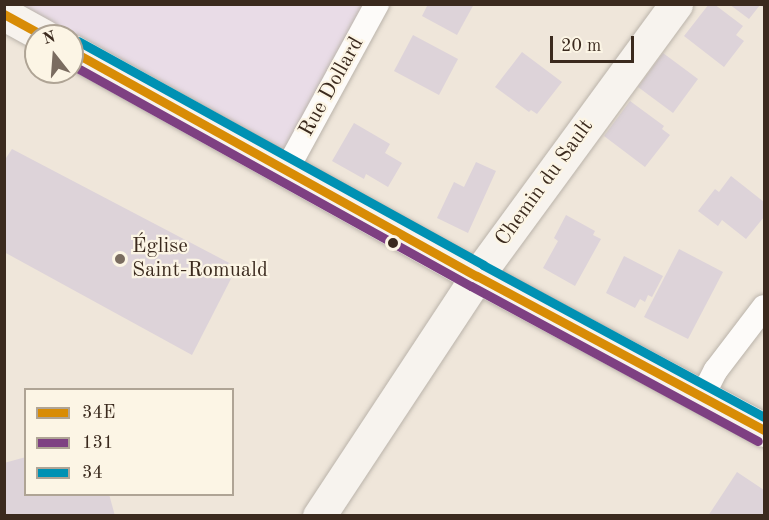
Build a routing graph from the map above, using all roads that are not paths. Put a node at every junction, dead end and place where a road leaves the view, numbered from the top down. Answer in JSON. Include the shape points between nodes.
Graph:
{"nodes":[{"id":1,"x":377,"y":4,"type":"edge"},
{"id":2,"x":676,"y":4,"type":"edge"},
{"id":3,"x":4,"y":14,"type":"edge"},
{"id":4,"x":24,"y":25,"type":"edge"},
{"id":5,"x":84,"y":58,"type":"edge"},
{"id":6,"x":286,"y":169,"type":"junction"},
{"id":7,"x":477,"y":276,"type":"junction"},
{"id":8,"x":765,"y":307,"type":"edge"},
{"id":9,"x":702,"y":395,"type":"junction"},
{"id":10,"x":765,"y":430,"type":"edge"},
{"id":11,"x":319,"y":516,"type":"edge"}],
"edges":[{"from":1,"to":6,"type":"street","name":"Rue Dollard"},
{"from":2,"to":7,"type":"street","name":"Chemin du Sault"},
{"from":3,"to":4,"type":"street"},
{"from":5,"to":6,"type":"street"},
{"from":6,"to":7,"type":"street"},
{"from":7,"to":9,"type":"street"},
{"from":7,"to":11,"type":"street","name":"Chemin du Sault"},
{"from":8,"to":9,"type":"street","via":[[716,370]]},
{"from":9,"to":10,"type":"street"}]}
